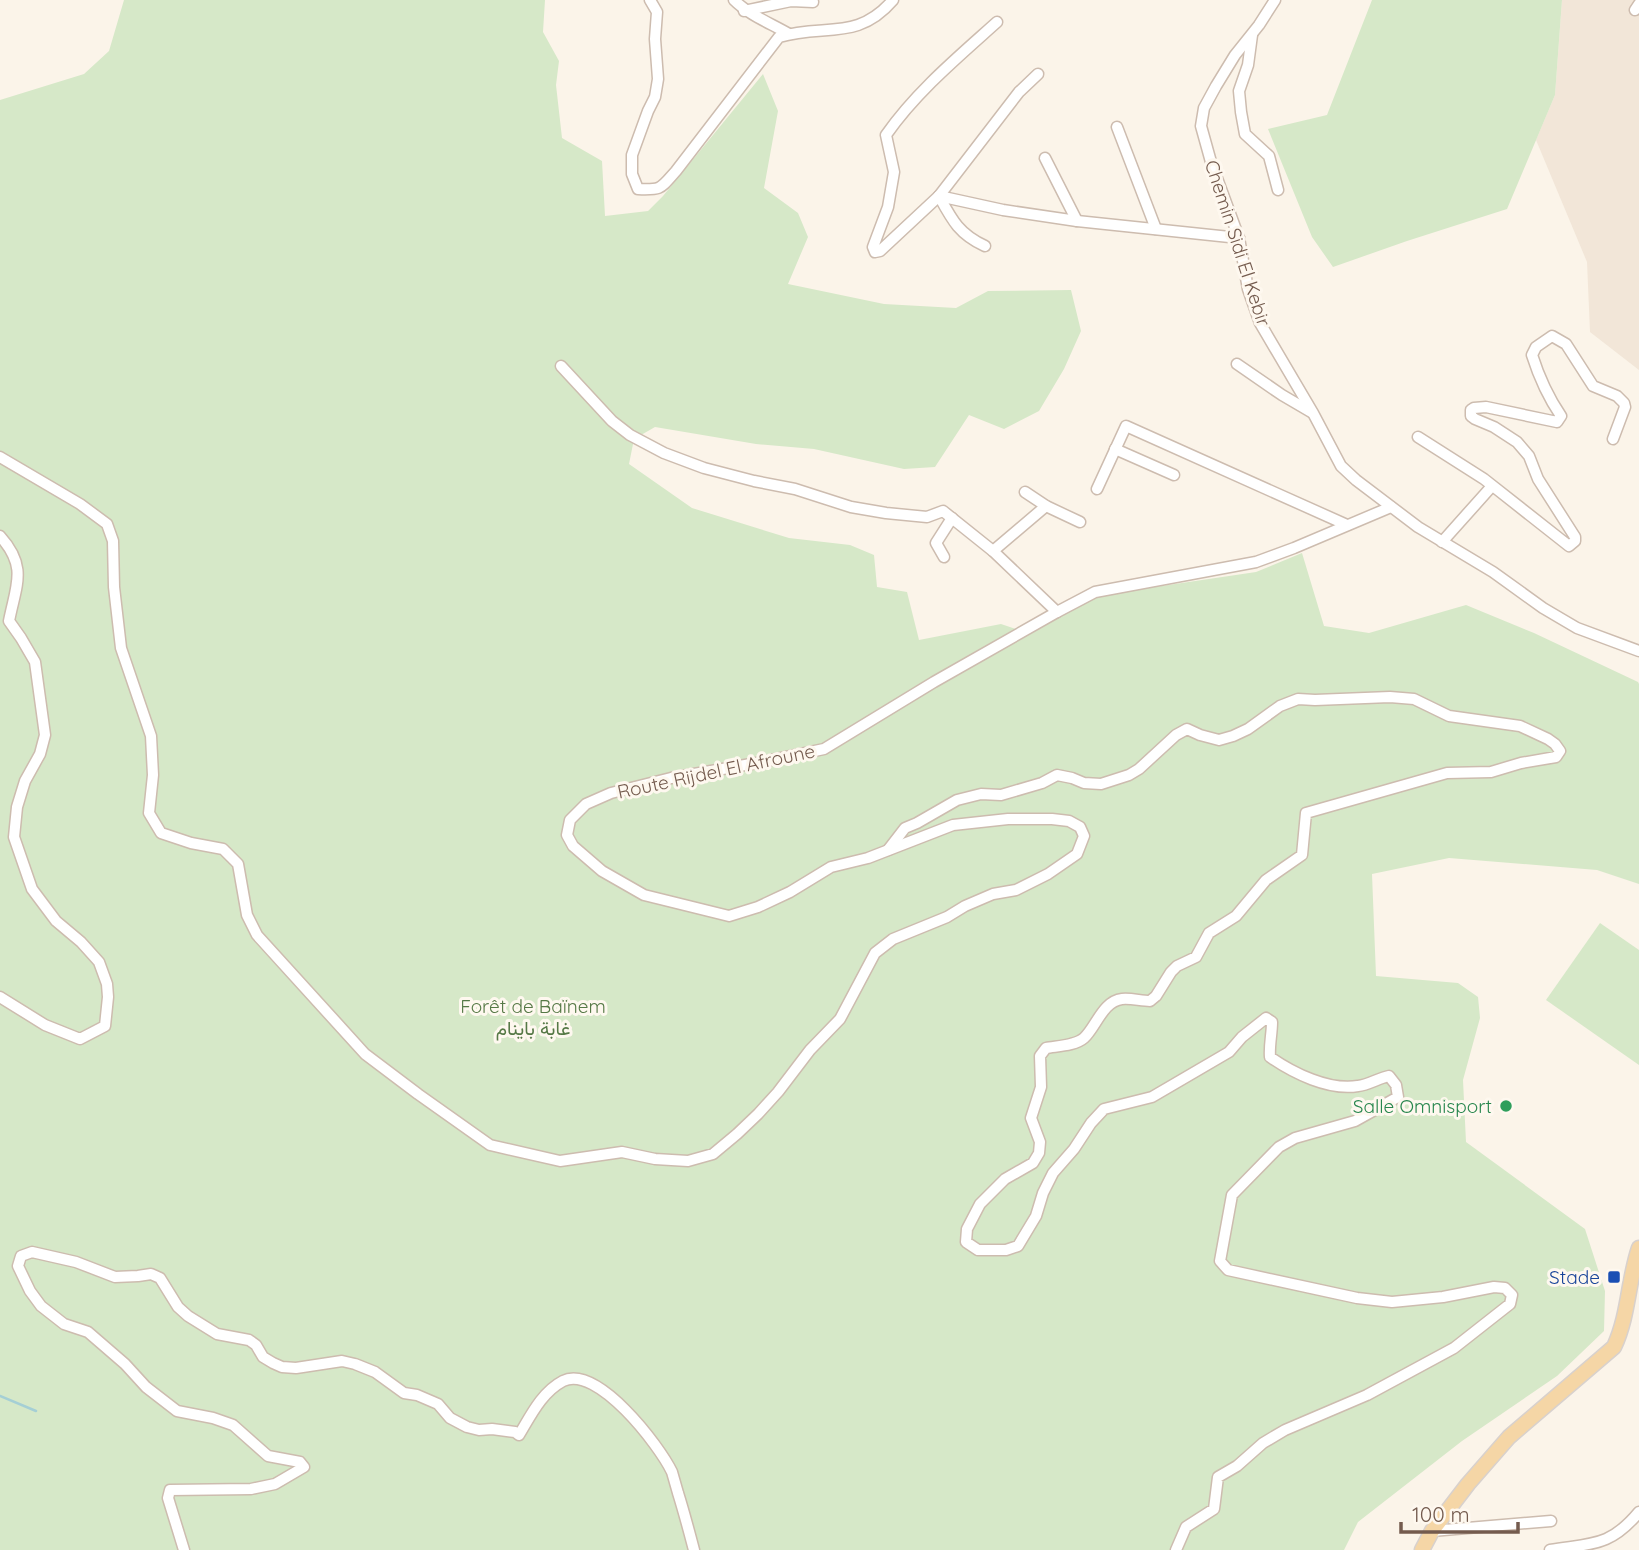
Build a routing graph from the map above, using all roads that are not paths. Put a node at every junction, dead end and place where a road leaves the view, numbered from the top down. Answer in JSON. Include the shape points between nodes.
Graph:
{"nodes":[{"id":1,"x":650,"y":0,"type":"edge"},
{"id":2,"x":734,"y":0,"type":"edge"},
{"id":3,"x":893,"y":0,"type":"edge"},
{"id":4,"x":1275,"y":0,"type":"edge"},
{"id":5,"x":813,"y":2,"type":"dead end"},
{"id":6,"x":744,"y":11,"type":"junction"},
{"id":7,"x":997,"y":22,"type":"dead end"},
{"id":8,"x":789,"y":34,"type":"junction"},
{"id":9,"x":1252,"y":34,"type":"junction"},
{"id":10,"x":1038,"y":74,"type":"dead end"},
{"id":11,"x":1116,"y":127,"type":"dead end"},
{"id":12,"x":1045,"y":158,"type":"dead end"},
{"id":13,"x":1278,"y":190,"type":"dead end"},
{"id":14,"x":939,"y":196,"type":"junction"},
{"id":15,"x":1077,"y":221,"type":"junction"},
{"id":16,"x":1156,"y":229,"type":"junction"},
{"id":17,"x":1239,"y":238,"type":"junction"},
{"id":18,"x":985,"y":246,"type":"dead end"},
{"id":19,"x":1237,"y":364,"type":"dead end"},
{"id":20,"x":561,"y":366,"type":"dead end"},
{"id":21,"x":1313,"y":413,"type":"junction"},
{"id":22,"x":1418,"y":437,"type":"dead end"},
{"id":23,"x":1613,"y":439,"type":"dead end"},
{"id":24,"x":1115,"y":449,"type":"junction"},
{"id":25,"x":0,"y":457,"type":"edge"},
{"id":26,"x":1174,"y":475,"type":"dead end"},
{"id":27,"x":1492,"y":486,"type":"junction"},
{"id":28,"x":1097,"y":489,"type":"dead end"},
{"id":29,"x":1025,"y":492,"type":"dead end"},
{"id":30,"x":1046,"y":506,"type":"junction"},
{"id":31,"x":1391,"y":507,"type":"junction"},
{"id":32,"x":952,"y":518,"type":"junction"},
{"id":33,"x":1080,"y":522,"type":"dead end"},
{"id":34,"x":1348,"y":525,"type":"junction"},
{"id":35,"x":0,"y":536,"type":"edge"},
{"id":36,"x":1442,"y":541,"type":"junction"},
{"id":37,"x":993,"y":551,"type":"junction"},
{"id":38,"x":944,"y":557,"type":"dead end"},
{"id":39,"x":1056,"y":612,"type":"junction"},
{"id":40,"x":1639,"y":652,"type":"edge"},
{"id":41,"x":888,"y":850,"type":"junction"},
{"id":42,"x":0,"y":997,"type":"edge"},
{"id":43,"x":1639,"y":1248,"type":"edge"},
{"id":44,"x":1639,"y":1512,"type":"edge"},
{"id":45,"x":1551,"y":1521,"type":"dead end"},
{"id":46,"x":1432,"y":1531,"type":"junction"},
{"id":47,"x":184,"y":1550,"type":"edge"},
{"id":48,"x":694,"y":1550,"type":"edge"},
{"id":49,"x":1176,"y":1550,"type":"edge"},
{"id":50,"x":1422,"y":1550,"type":"edge"},
{"id":51,"x":1550,"y":1550,"type":"edge"}],
"edges":[{"from":1,"to":8,"type":"street","via":[[657,12],[658,79],[632,155],[638,189],[657,190],[664,184],[766,52],[779,37]]},
{"from":2,"to":6,"type":"street"},
{"from":3,"to":8,"type":"street","via":[[855,27]]},
{"from":4,"to":9,"type":"street","name":"Chemin Sidi El Kebir"},
{"from":5,"to":6,"type":"street","via":[[791,1]]},
{"from":6,"to":8,"type":"street"},
{"from":7,"to":14,"type":"street","via":[[899,116],[886,135],[894,172],[873,251],[880,251]]},
{"from":9,"to":13,"type":"street","via":[[1239,91],[1245,134],[1269,156]]},
{"from":9,"to":17,"type":"street","name":"Chemin Sidi El Kebir","via":[[1216,86],[1204,108],[1201,126]]},
{"from":10,"to":14,"type":"street"},
{"from":11,"to":16,"type":"street"},
{"from":12,"to":15,"type":"street"},
{"from":14,"to":15,"type":"street"},
{"from":14,"to":18,"type":"street","via":[[953,222],[970,240]]},
{"from":15,"to":16,"type":"street"},
{"from":16,"to":17,"type":"street"},
{"from":17,"to":21,"type":"street","name":"Chemin Sidi El Kebir","via":[[1260,323]]},
{"from":19,"to":21,"type":"street"},
{"from":20,"to":32,"type":"street","via":[[612,421],[664,453],[851,507],[927,517],[943,511]]},
{"from":21,"to":31,"type":"street","name":"Chemin Sidi El Kebir","via":[[1341,466]]},
{"from":22,"to":27,"type":"street"},
{"from":23,"to":27,"type":"street","via":[[1624,403],[1593,386],[1566,344],[1552,336],[1532,355],[1560,416],[1557,422],[1486,408],[1474,408],[1471,414],[1517,442],[1529,456],[1575,541],[1569,546]]},
{"from":24,"to":26,"type":"street"},
{"from":24,"to":28,"type":"street"},
{"from":24,"to":34,"type":"street","via":[[1126,426]]},
{"from":25,"to":41,"type":"street","name":"Route Rijdel El Afroune","via":[[107,524],[113,541],[121,648],[151,736],[149,813],[161,833],[223,849],[238,864],[247,915],[257,935],[279,961],[365,1054],[490,1145],[560,1161],[622,1152],[688,1161],[713,1154],[758,1114],[840,1019],[875,953],[893,939],[965,906],[1048,874],[1077,854],[1084,836],[1080,827],[1069,821],[1008,819],[953,825]]},
{"from":27,"to":36,"type":"street"},
{"from":29,"to":30,"type":"street"},
{"from":30,"to":33,"type":"street"},
{"from":30,"to":37,"type":"street"},
{"from":31,"to":34,"type":"street"},
{"from":31,"to":36,"type":"street","name":"Chemin Sidi El Kebir"},
{"from":32,"to":37,"type":"street"},
{"from":32,"to":38,"type":"street","via":[[936,543]]},
{"from":34,"to":39,"type":"street","via":[[1256,562],[1095,592]]},
{"from":35,"to":42,"type":"street","via":[[11,547],[18,566],[9,621],[35,662],[45,735],[25,781],[14,837],[32,889],[56,921],[99,962],[107,984],[105,1026],[80,1039],[45,1025]]},
{"from":36,"to":40,"type":"street","name":"Chemin Sidi El Kebir","via":[[1577,628]]},
{"from":37,"to":39,"type":"street"},
{"from":39,"to":41,"type":"street","name":"Route Rijdel El Afroune","via":[[824,749],[611,793],[586,804],[569,820],[567,835],[602,871],[644,895],[729,916],[790,892],[831,867]]},
{"from":41,"to":49,"type":"street","via":[[905,828],[957,800],[1001,795],[1057,775],[1101,784],[1139,769],[1187,729],[1219,740],[1248,729],[1298,699],[1414,699],[1449,716],[1520,726],[1548,739],[1560,751],[1556,757],[1491,772],[1447,773],[1306,813],[1302,855],[1266,880],[1236,916],[1209,933],[1196,957],[1177,966],[1156,996],[1150,1001],[1114,1002],[1083,1039],[1046,1048],[1040,1056],[1041,1087],[1031,1118],[1039,1153],[981,1204],[967,1229],[966,1242],[978,1250],[1018,1246],[1053,1173],[1104,1109],[1152,1097],[1229,1052],[1266,1018],[1272,1023],[1270,1057],[1290,1071],[1333,1086],[1359,1086],[1389,1076],[1398,1097],[1355,1121],[1279,1147],[1232,1195],[1220,1261],[1227,1270],[1392,1302],[1494,1287],[1505,1288],[1512,1295],[1510,1304],[1454,1348],[1367,1395],[1285,1430],[1218,1477],[1214,1509],[1186,1527]]},
{"from":43,"to":46,"type":"main road","via":[[1622,1330],[1614,1347],[1508,1437]]},
{"from":44,"to":51,"type":"street","via":[[1612,1537]]},
{"from":45,"to":46,"type":"street"},
{"from":46,"to":50,"type":"main road"},
{"from":47,"to":48,"type":"street","via":[[168,1499],[170,1490],[250,1489],[275,1484],[304,1467],[300,1462],[268,1456],[233,1425],[177,1411],[88,1332],[64,1324],[41,1306],[18,1266],[21,1256],[33,1252],[114,1277],[151,1274],[160,1278],[188,1316],[217,1334],[249,1340],[273,1363],[296,1368],[342,1361],[355,1364],[404,1393],[438,1404],[450,1418],[479,1430],[519,1434],[542,1398],[566,1379],[601,1388],[654,1442],[672,1472]]}]}
